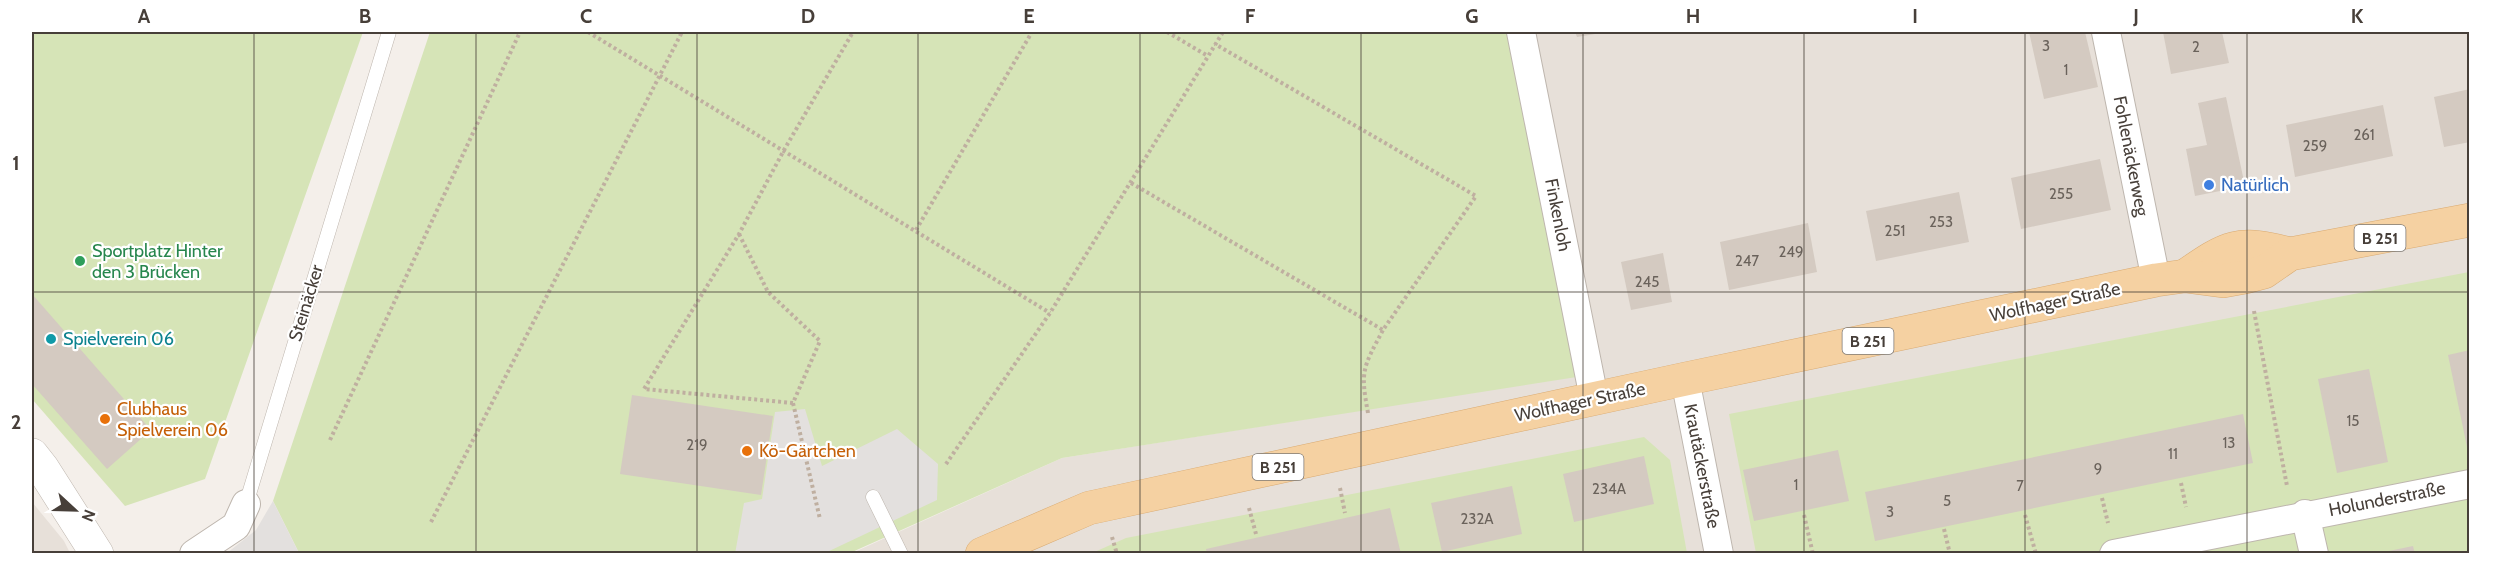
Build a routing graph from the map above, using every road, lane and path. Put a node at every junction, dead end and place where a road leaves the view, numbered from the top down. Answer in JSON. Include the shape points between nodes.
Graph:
{"nodes":[{"id":1,"x":388,"y":32,"type":"edge"},
{"id":2,"x":520,"y":32,"type":"edge"},
{"id":3,"x":588,"y":32,"type":"edge"},
{"id":4,"x":682,"y":32,"type":"edge"},
{"id":5,"x":853,"y":32,"type":"edge"},
{"id":6,"x":1032,"y":32,"type":"edge"},
{"id":7,"x":1167,"y":32,"type":"edge"},
{"id":8,"x":1223,"y":32,"type":"edge"},
{"id":9,"x":1521,"y":32,"type":"edge"},
{"id":10,"x":2106,"y":32,"type":"edge"},
{"id":11,"x":1215,"y":44,"type":"junction"},
{"id":12,"x":1208,"y":56,"type":"junction"},
{"id":13,"x":660,"y":74,"type":"junction"},
{"id":14,"x":784,"y":150,"type":"junction"},
{"id":15,"x":1131,"y":183,"type":"junction"},
{"id":16,"x":2469,"y":220,"type":"edge"},
{"id":17,"x":916,"y":230,"type":"junction"},
{"id":18,"x":739,"y":234,"type":"junction"},
{"id":19,"x":2171,"y":278,"type":"junction"},
{"id":20,"x":2252,"y":304,"type":"dead end"},
{"id":21,"x":1050,"y":313,"type":"junction"},
{"id":22,"x":1383,"y":330,"type":"junction"},
{"id":23,"x":1685,"y":379,"type":"junction"},
{"id":24,"x":1364,"y":388,"type":"dead end"},
{"id":25,"x":1594,"y":398,"type":"junction"},
{"id":26,"x":793,"y":403,"type":"junction"},
{"id":27,"x":330,"y":440,"type":"dead end"},
{"id":28,"x":32,"y":455,"type":"edge"},
{"id":29,"x":946,"y":464,"type":"dead end"},
{"id":30,"x":2469,"y":484,"type":"edge"},
{"id":31,"x":1341,"y":494,"type":"dead end"},
{"id":32,"x":873,"y":497,"type":"dead end"},
{"id":33,"x":246,"y":504,"type":"joint"},
{"id":34,"x":1250,"y":511,"type":"dead end"},
{"id":35,"x":1346,"y":513,"type":"dead end"},
{"id":36,"x":2305,"y":514,"type":"junction"},
{"id":37,"x":1804,"y":515,"type":"dead end"},
{"id":38,"x":2025,"y":515,"type":"dead end"},
{"id":39,"x":820,"y":519,"type":"dead end"},
{"id":40,"x":431,"y":522,"type":"dead end"},
{"id":41,"x":1944,"y":529,"type":"dead end"},
{"id":42,"x":1256,"y":534,"type":"dead end"},
{"id":43,"x":1114,"y":543,"type":"dead end"},
{"id":44,"x":97,"y":554,"type":"edge"},
{"id":45,"x":194,"y":554,"type":"edge"},
{"id":46,"x":901,"y":554,"type":"edge"},
{"id":47,"x":982,"y":554,"type":"edge"},
{"id":48,"x":1117,"y":554,"type":"edge"},
{"id":49,"x":1719,"y":554,"type":"edge"},
{"id":50,"x":1813,"y":554,"type":"edge"},
{"id":51,"x":1950,"y":554,"type":"edge"},
{"id":52,"x":2036,"y":554,"type":"edge"},
{"id":53,"x":2114,"y":554,"type":"edge"},
{"id":54,"x":2314,"y":554,"type":"edge"}],
"edges":[{"from":1,"to":33,"type":"lane","name":"Steinäcker"},
{"from":2,"to":27,"type":"path"},
{"from":3,"to":13,"type":"path"},
{"from":4,"to":13,"type":"path"},
{"from":5,"to":14,"type":"path"},
{"from":6,"to":17,"type":"path"},
{"from":7,"to":12,"type":"path"},
{"from":8,"to":11,"type":"path"},
{"from":9,"to":25,"type":"street","name":"Finkenloh"},
{"from":10,"to":19,"type":"street","name":"Fohlenäckerweg"},
{"from":11,"to":12,"type":"path"},
{"from":11,"to":22,"type":"path","via":[[1476,196]]},
{"from":12,"to":15,"type":"path"},
{"from":13,"to":14,"type":"path"},
{"from":13,"to":40,"type":"path"},
{"from":14,"to":17,"type":"path"},
{"from":14,"to":18,"type":"path"},
{"from":15,"to":21,"type":"path"},
{"from":15,"to":22,"type":"path"},
{"from":16,"to":19,"type":"main road","name":"Wolfhager Straße","number":"B 251","via":[[2290,254],[2264,272],[2245,277],[2223,281]]},
{"from":17,"to":21,"type":"path"},
{"from":18,"to":26,"type":"path","via":[[768,292],[820,341]]},
{"from":18,"to":26,"type":"path","via":[[644,389]]},
{"from":19,"to":23,"type":"main road","name":"Wolfhager Straße","number":"B 251"},
{"from":20,"to":36,"type":"path","via":[[2286,485]]},
{"from":21,"to":29,"type":"path"},
{"from":22,"to":24,"type":"path","via":[[1364,367]]},
{"from":23,"to":25,"type":"main road","name":"Wolfhager Straße","number":"B 251"},
{"from":23,"to":49,"type":"street","name":"Krautäckerstraße"},
{"from":25,"to":47,"type":"main road","name":"Wolfhager Straße","number":"B 251","via":[[1089,508]]},
{"from":26,"to":39,"type":"path"},
{"from":28,"to":44,"type":"street"},
{"from":30,"to":36,"type":"street","name":"Holunderstraße"},
{"from":31,"to":35,"type":"path"},
{"from":32,"to":46,"type":"lane"},
{"from":33,"to":45,"type":"street","name":"Steinäcker","via":[[236,526]]},
{"from":34,"to":42,"type":"path"},
{"from":36,"to":53,"type":"street","name":"Holunderstraße"},
{"from":36,"to":54,"type":"street","name":"Holunderstraße"},
{"from":37,"to":50,"type":"path"},
{"from":38,"to":52,"type":"path"},
{"from":41,"to":51,"type":"path"},
{"from":43,"to":48,"type":"path"}]}
